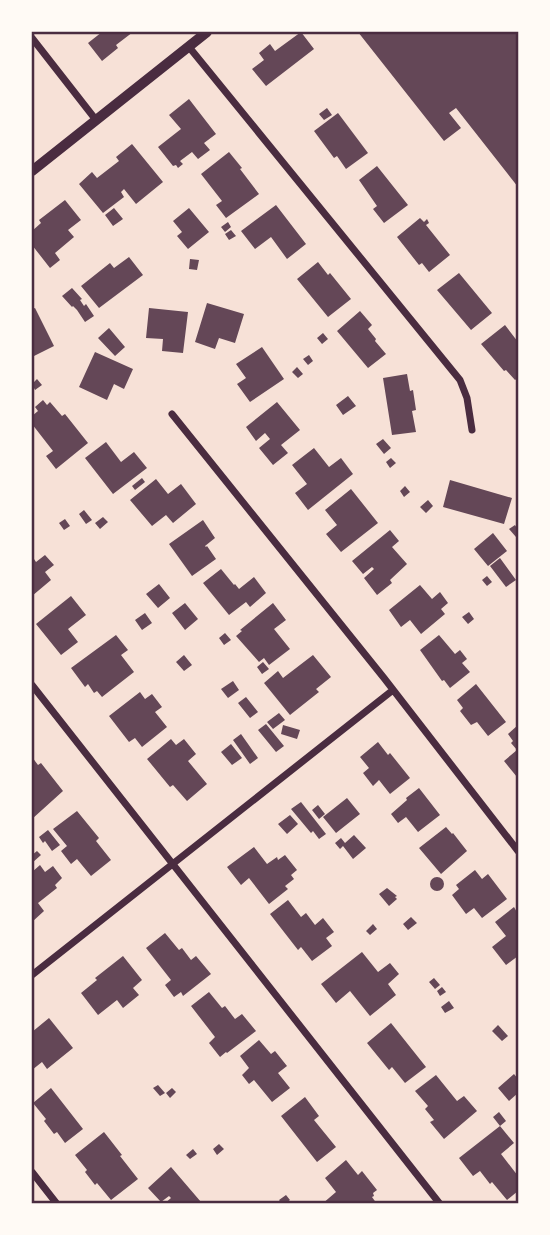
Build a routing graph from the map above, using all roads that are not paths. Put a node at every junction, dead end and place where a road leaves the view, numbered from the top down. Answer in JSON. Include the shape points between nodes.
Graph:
{"nodes":[{"id":1,"x":207,"y":32,"type":"edge"},
{"id":2,"x":32,"y":38,"type":"edge"},
{"id":3,"x":189,"y":47,"type":"junction"},
{"id":4,"x":96,"y":120,"type":"junction"},
{"id":5,"x":32,"y":171,"type":"edge"},
{"id":6,"x":172,"y":414,"type":"dead end"},
{"id":7,"x":472,"y":430,"type":"dead end"},
{"id":8,"x":32,"y":685,"type":"edge"},
{"id":9,"x":393,"y":690,"type":"junction"},
{"id":10,"x":519,"y":851,"type":"edge"},
{"id":11,"x":173,"y":863,"type":"junction"},
{"id":12,"x":32,"y":975,"type":"edge"},
{"id":13,"x":32,"y":1172,"type":"edge"},
{"id":14,"x":57,"y":1203,"type":"edge"},
{"id":15,"x":440,"y":1203,"type":"edge"}],
"edges":[{"from":1,"to":3,"type":"street"},
{"from":2,"to":4,"type":"street"},
{"from":3,"to":4,"type":"street"},
{"from":3,"to":7,"type":"street","via":[[460,380]]},
{"from":4,"to":5,"type":"street"},
{"from":6,"to":9,"type":"street"},
{"from":8,"to":11,"type":"street"},
{"from":9,"to":10,"type":"street"},
{"from":9,"to":11,"type":"street"},
{"from":11,"to":12,"type":"street"},
{"from":11,"to":15,"type":"street"},
{"from":13,"to":14,"type":"street"}]}
